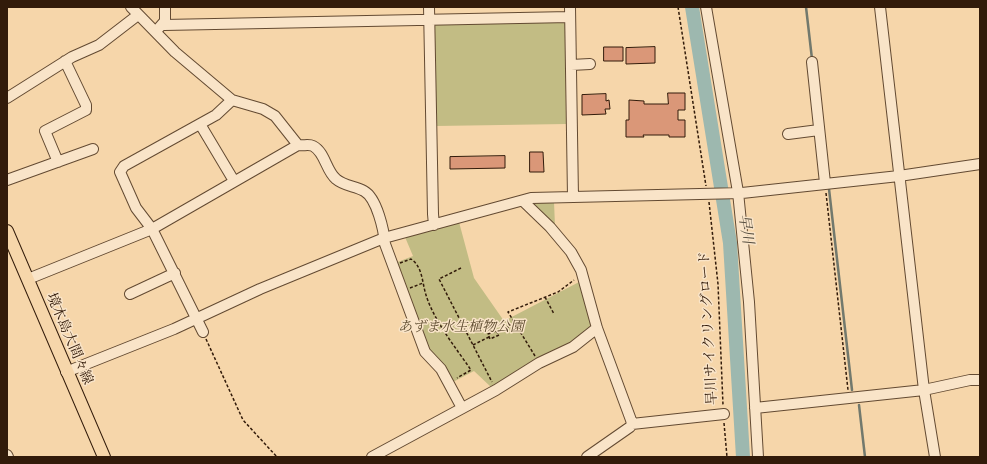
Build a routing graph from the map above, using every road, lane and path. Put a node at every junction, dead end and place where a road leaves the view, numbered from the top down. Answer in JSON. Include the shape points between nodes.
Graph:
{"nodes":[{"id":1,"x":131,"y":7,"type":"edge"},
{"id":2,"x":165,"y":7,"type":"edge"},
{"id":3,"x":429,"y":7,"type":"edge"},
{"id":4,"x":678,"y":7,"type":"edge"},
{"id":5,"x":706,"y":7,"type":"edge"},
{"id":6,"x":880,"y":7,"type":"edge"},
{"id":7,"x":570,"y":12,"type":"edge"},
{"id":8,"x":138,"y":15,"type":"junction"},
{"id":9,"x":429,"y":21,"type":"junction"},
{"id":10,"x":164,"y":25,"type":"junction"},
{"id":11,"x":155,"y":31,"type":"junction"},
{"id":12,"x":65,"y":61,"type":"junction"},
{"id":13,"x":812,"y":62,"type":"dead end"},
{"id":14,"x":590,"y":64,"type":"dead end"},
{"id":15,"x":571,"y":65,"type":"junction"},
{"id":16,"x":7,"y":98,"type":"edge"},
{"id":17,"x":232,"y":100,"type":"junction"},
{"id":18,"x":200,"y":124,"type":"junction"},
{"id":19,"x":819,"y":130,"type":"junction"},
{"id":20,"x":788,"y":134,"type":"dead end"},
{"id":21,"x":298,"y":145,"type":"junction"},
{"id":22,"x":93,"y":149,"type":"dead end"},
{"id":23,"x":58,"y":162,"type":"junction"},
{"id":24,"x":980,"y":164,"type":"edge"},
{"id":25,"x":899,"y":176,"type":"junction"},
{"id":26,"x":7,"y":180,"type":"edge"},
{"id":27,"x":234,"y":181,"type":"junction"},
{"id":28,"x":825,"y":183,"type":"junction"},
{"id":29,"x":735,"y":192,"type":"junction"},
{"id":30,"x":708,"y":194,"type":"junction"},
{"id":31,"x":573,"y":197,"type":"junction"},
{"id":32,"x":524,"y":200,"type":"junction"},
{"id":33,"x":434,"y":225,"type":"junction"},
{"id":34,"x":152,"y":229,"type":"junction"},
{"id":35,"x":7,"y":232,"type":"edge"},
{"id":36,"x":384,"y":238,"type":"junction"},
{"id":37,"x":397,"y":264,"type":"dead end"},
{"id":38,"x":461,"y":268,"type":"dead end"},
{"id":39,"x":175,"y":273,"type":"junction"},
{"id":40,"x":583,"y":278,"type":"junction"},
{"id":41,"x":28,"y":279,"type":"junction"},
{"id":42,"x":423,"y":283,"type":"junction"},
{"id":43,"x":406,"y":289,"type":"dead end"},
{"id":44,"x":130,"y":294,"type":"dead end"},
{"id":45,"x":545,"y":297,"type":"junction"},
{"id":46,"x":554,"y":314,"type":"dead end"},
{"id":47,"x":196,"y":319,"type":"junction"},
{"id":48,"x":515,"y":324,"type":"junction"},
{"id":49,"x":598,"y":328,"type":"junction"},
{"id":50,"x":203,"y":332,"type":"joint"},
{"id":51,"x":497,"y":332,"type":"junction"},
{"id":52,"x":490,"y":337,"type":"junction"},
{"id":53,"x":473,"y":345,"type":"junction"},
{"id":54,"x":537,"y":358,"type":"dead end"},
{"id":55,"x":66,"y":372,"type":"junction"},
{"id":56,"x":453,"y":380,"type":"dead end"},
{"id":57,"x":980,"y":380,"type":"edge"},
{"id":58,"x":496,"y":390,"type":"junction"},
{"id":59,"x":924,"y":390,"type":"junction"},
{"id":60,"x":849,"y":398,"type":"junction"},
{"id":61,"x":462,"y":408,"type":"junction"},
{"id":62,"x":755,"y":408,"type":"junction"},
{"id":63,"x":724,"y":414,"type":"junction"},
{"id":64,"x":632,"y":424,"type":"junction"},
{"id":65,"x":104,"y":457,"type":"edge"},
{"id":66,"x":277,"y":457,"type":"edge"},
{"id":67,"x":372,"y":457,"type":"edge"},
{"id":68,"x":587,"y":457,"type":"edge"},
{"id":69,"x":727,"y":457,"type":"edge"},
{"id":70,"x":758,"y":457,"type":"edge"},
{"id":71,"x":935,"y":457,"type":"edge"}],
"edges":[{"from":1,"to":8,"type":"street"},
{"from":2,"to":10,"type":"street"},
{"from":3,"to":9,"type":"street"},
{"from":4,"to":30,"type":"path","name":"早川サイクリングロード"},
{"from":5,"to":29,"type":"street"},
{"from":6,"to":25,"type":"street"},
{"from":7,"to":9,"type":"street"},
{"from":7,"to":15,"type":"street"},
{"from":8,"to":11,"type":"street"},
{"from":8,"to":12,"type":"street","via":[[99,45]]},
{"from":9,"to":10,"type":"street"},
{"from":9,"to":33,"type":"street"},
{"from":10,"to":11,"type":"street"},
{"from":11,"to":17,"type":"street","via":[[175,52]]},
{"from":12,"to":16,"type":"street"},
{"from":12,"to":23,"type":"street","via":[[86,110],[45,132]]},
{"from":13,"to":19,"type":"street"},
{"from":14,"to":15,"type":"street"},
{"from":15,"to":31,"type":"street"},
{"from":17,"to":18,"type":"street","via":[[222,111]]},
{"from":17,"to":21,"type":"street","via":[[263,109],[275,116]]},
{"from":18,"to":27,"type":"street"},
{"from":18,"to":34,"type":"street","via":[[121,169],[120,172],[136,208]]},
{"from":19,"to":20,"type":"street"},
{"from":19,"to":28,"type":"street"},
{"from":21,"to":27,"type":"street"},
{"from":21,"to":36,"type":"street","via":[[311,145],[316,148],[335,178],[367,193],[373,202]]},
{"from":22,"to":23,"type":"street"},
{"from":23,"to":26,"type":"street"},
{"from":24,"to":25,"type":"street"},
{"from":25,"to":28,"type":"street"},
{"from":25,"to":59,"type":"street"},
{"from":27,"to":34,"type":"street"},
{"from":28,"to":29,"type":"street"},
{"from":28,"to":60,"type":"path"},
{"from":29,"to":30,"type":"street"},
{"from":29,"to":62,"type":"street","via":[[749,302]]},
{"from":30,"to":31,"type":"street"},
{"from":30,"to":63,"type":"path","name":"早川サイクリングロード","via":[[718,284]]},
{"from":31,"to":32,"type":"street"},
{"from":32,"to":33,"type":"street"},
{"from":32,"to":40,"type":"street","via":[[571,252]]},
{"from":33,"to":36,"type":"street"},
{"from":34,"to":39,"type":"street"},
{"from":34,"to":41,"type":"street"},
{"from":35,"to":41,"type":"main road","name":"境木島大間々線"},
{"from":36,"to":47,"type":"street","via":[[260,289]]},
{"from":36,"to":61,"type":"street","via":[[425,352],[441,369]]},
{"from":37,"to":42,"type":"path","via":[[411,259],[422,274]]},
{"from":38,"to":53,"type":"path","via":[[439,279]]},
{"from":39,"to":44,"type":"street"},
{"from":39,"to":47,"type":"street"},
{"from":40,"to":45,"type":"path","via":[[577,278],[558,292]]},
{"from":40,"to":49,"type":"street"},
{"from":41,"to":55,"type":"main road","name":"境木島大間々線"},
{"from":42,"to":43,"type":"path"},
{"from":42,"to":56,"type":"path","via":[[426,296],[440,324],[471,370]]},
{"from":45,"to":46,"type":"path"},
{"from":45,"to":48,"type":"path","via":[[508,312]]},
{"from":47,"to":50,"type":"street"},
{"from":47,"to":55,"type":"street"},
{"from":48,"to":51,"type":"path"},
{"from":48,"to":54,"type":"path"},
{"from":49,"to":58,"type":"street","via":[[573,347],[539,363]]},
{"from":49,"to":64,"type":"street"},
{"from":50,"to":66,"type":"path","via":[[243,420]]},
{"from":51,"to":52,"type":"path","via":[[488,334]]},
{"from":51,"to":52,"type":"path","via":[[498,335]]},
{"from":52,"to":53,"type":"path"},
{"from":53,"to":58,"type":"path"},
{"from":55,"to":65,"type":"main road","name":"境木島大間々線"},
{"from":57,"to":59,"type":"street"},
{"from":58,"to":61,"type":"street"},
{"from":59,"to":60,"type":"street"},
{"from":59,"to":71,"type":"street"},
{"from":60,"to":62,"type":"street"},
{"from":61,"to":67,"type":"street"},
{"from":62,"to":70,"type":"street"},
{"from":63,"to":64,"type":"street"},
{"from":63,"to":69,"type":"path","name":"早川サイクリングロード"},
{"from":64,"to":68,"type":"street"}]}
